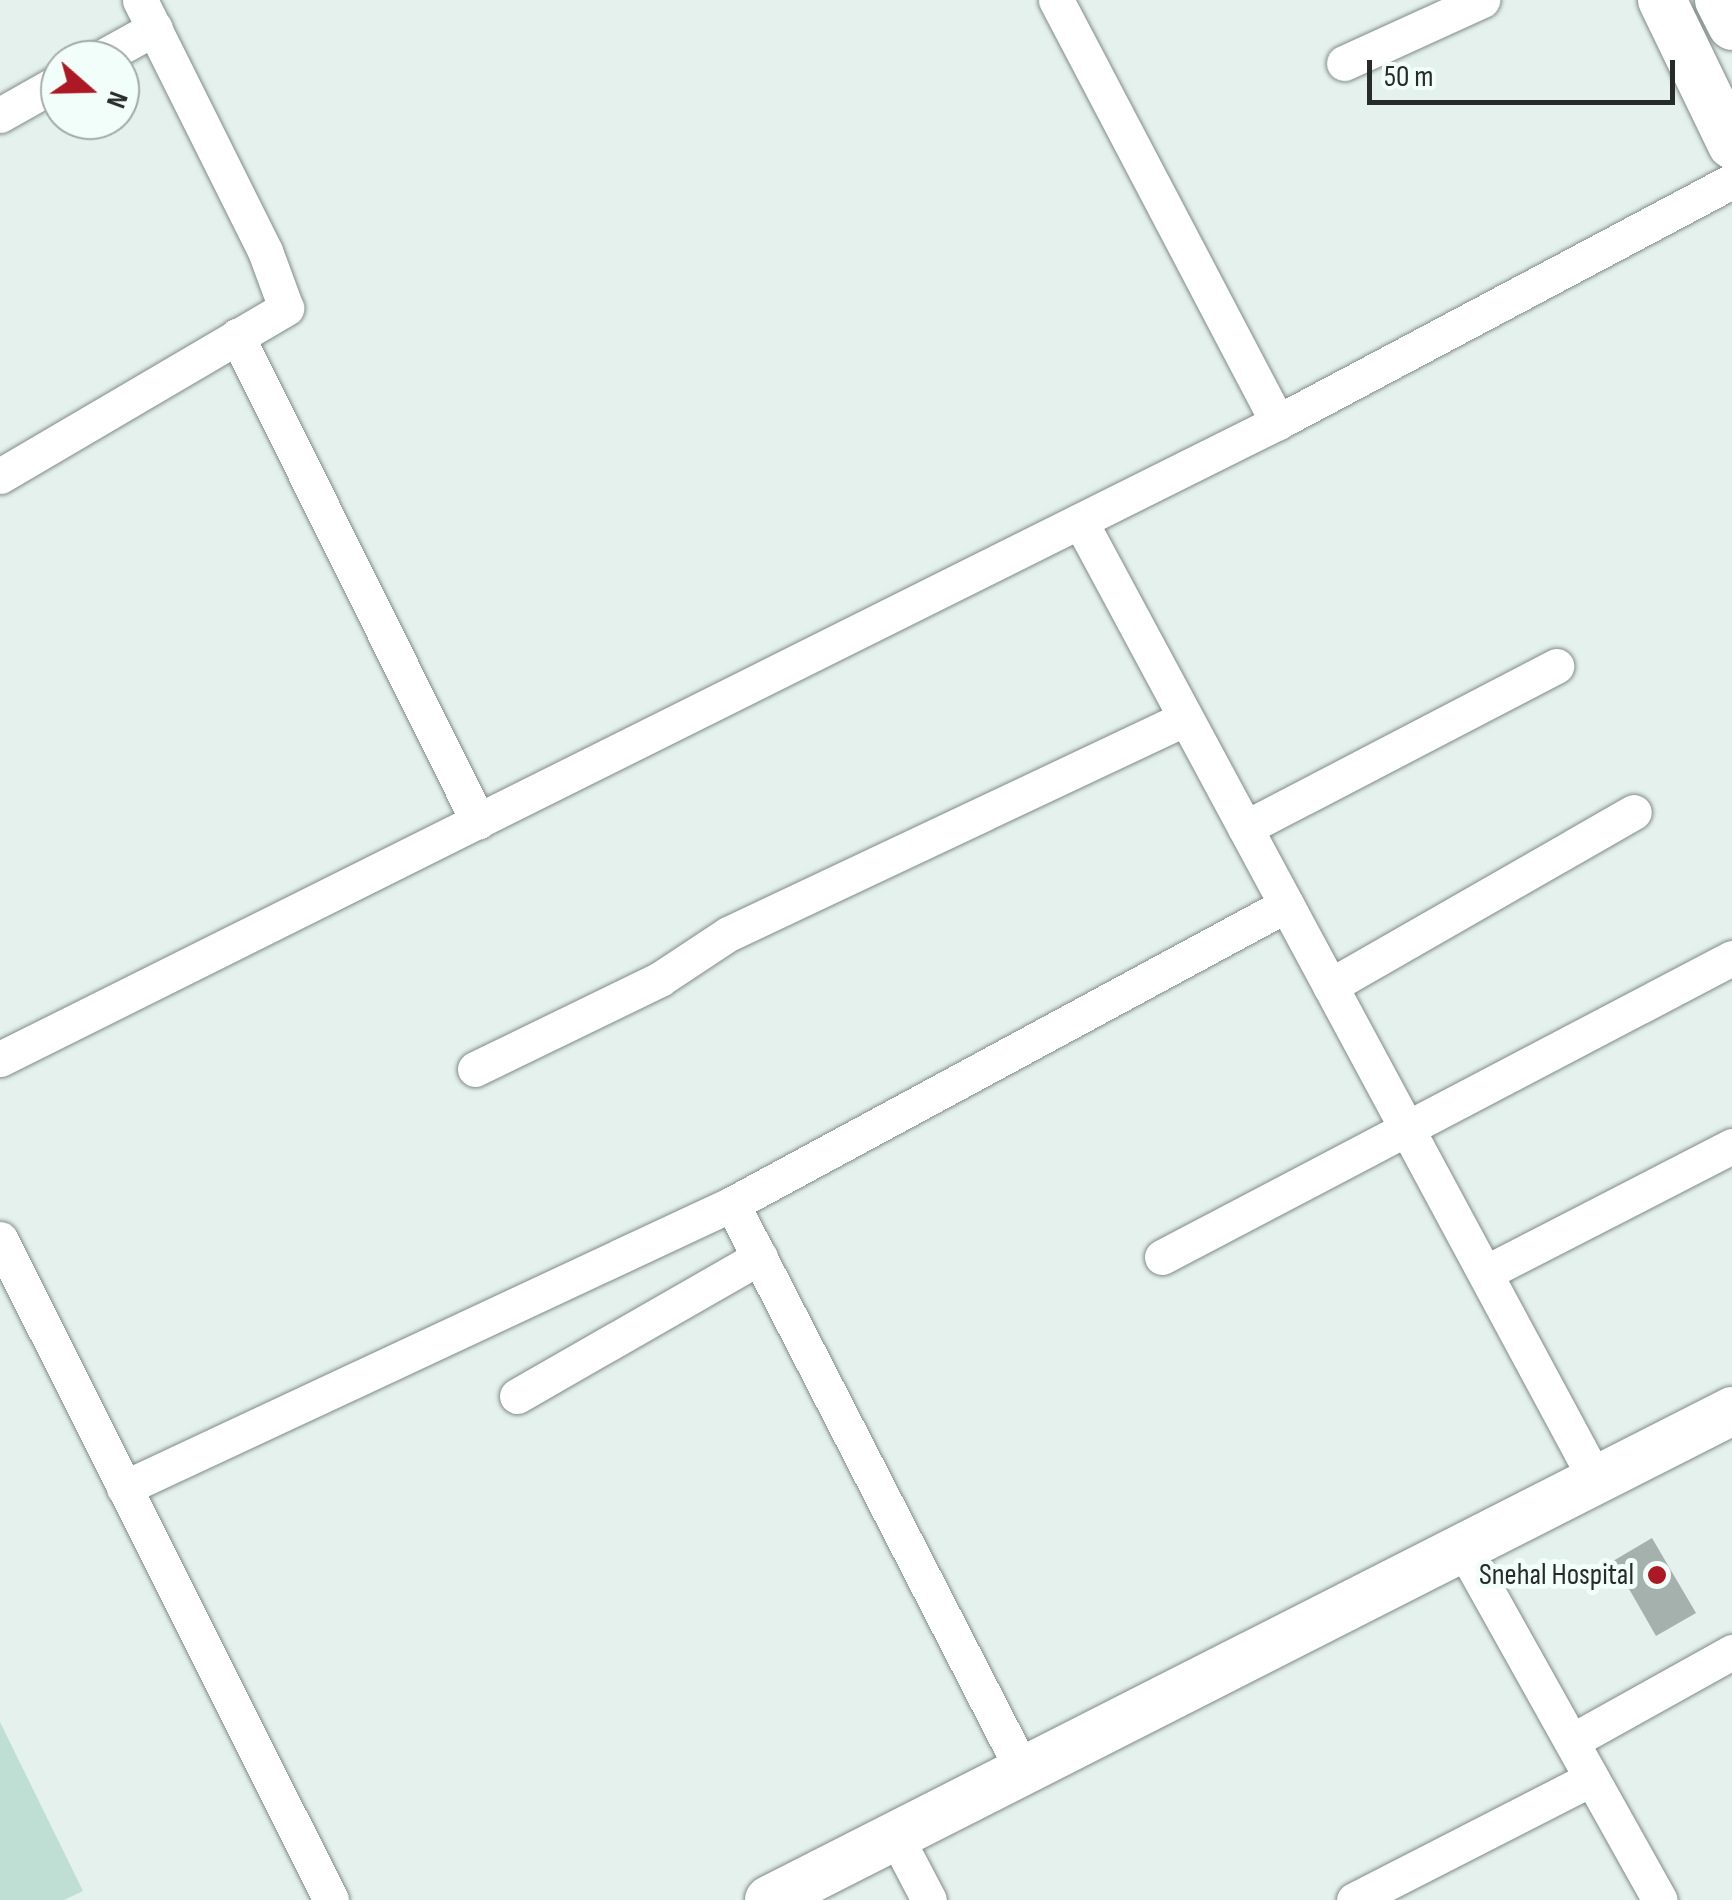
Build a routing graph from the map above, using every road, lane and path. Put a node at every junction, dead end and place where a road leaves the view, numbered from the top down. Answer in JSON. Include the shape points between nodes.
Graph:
{"nodes":[{"id":1,"x":1056,"y":0,"type":"edge"},
{"id":2,"x":1482,"y":0,"type":"edge"},
{"id":3,"x":1662,"y":0,"type":"edge"},
{"id":4,"x":1719,"y":0,"type":"edge"},
{"id":5,"x":147,"y":14,"type":"edge"},
{"id":6,"x":1732,"y":26,"type":"edge"},
{"id":7,"x":119,"y":40,"type":"edge"},
{"id":8,"x":1344,"y":63,"type":"dead end"},
{"id":9,"x":40,"y":92,"type":"edge"},
{"id":10,"x":0,"y":114,"type":"edge"},
{"id":11,"x":1732,"y":145,"type":"edge"},
{"id":12,"x":1732,"y":181,"type":"edge"},
{"id":13,"x":237,"y":336,"type":"junction"},
{"id":14,"x":1278,"y":422,"type":"junction"},
{"id":15,"x":0,"y":476,"type":"edge"},
{"id":16,"x":1080,"y":520,"type":"junction"},
{"id":17,"x":1556,"y":666,"type":"dead end"},
{"id":18,"x":1186,"y":718,"type":"junction"},
{"id":19,"x":1634,"y":812,"type":"dead end"},
{"id":20,"x":478,"y":821,"type":"junction"},
{"id":21,"x":1246,"y":828,"type":"junction"},
{"id":22,"x":1286,"y":905,"type":"junction"},
{"id":23,"x":1732,"y":958,"type":"edge"},
{"id":24,"x":1330,"y":986,"type":"junction"},
{"id":25,"x":0,"y":1059,"type":"edge"},
{"id":26,"x":474,"y":1069,"type":"dead end"},
{"id":27,"x":1406,"y":1128,"type":"junction"},
{"id":28,"x":1732,"y":1146,"type":"edge"},
{"id":29,"x":732,"y":1204,"type":"junction"},
{"id":30,"x":0,"y":1239,"type":"edge"},
{"id":31,"x":760,"y":1257,"type":"junction"},
{"id":32,"x":1162,"y":1257,"type":"dead end"},
{"id":33,"x":1485,"y":1273,"type":"junction"},
{"id":34,"x":517,"y":1396,"type":"dead end"},
{"id":35,"x":1732,"y":1411,"type":"edge"},
{"id":36,"x":1596,"y":1480,"type":"junction"},
{"id":37,"x":124,"y":1488,"type":"junction"},
{"id":38,"x":1463,"y":1548,"type":"junction"},
{"id":39,"x":1732,"y":1652,"type":"edge"},
{"id":40,"x":1572,"y":1741,"type":"junction"},
{"id":41,"x":1022,"y":1771,"type":"junction"},
{"id":42,"x":1592,"y":1778,"type":"junction"},
{"id":43,"x":895,"y":1835,"type":"junction"},
{"id":44,"x":330,"y":1900,"type":"edge"},
{"id":45,"x":769,"y":1900,"type":"edge"},
{"id":46,"x":929,"y":1900,"type":"edge"},
{"id":47,"x":1354,"y":1900,"type":"edge"},
{"id":48,"x":1660,"y":1900,"type":"edge"}],
"edges":[{"from":1,"to":14,"type":"street"},
{"from":2,"to":8,"type":"street"},
{"from":3,"to":11,"type":"street"},
{"from":4,"to":6,"type":"street"},
{"from":5,"to":7,"type":"street"},
{"from":5,"to":13,"type":"street","via":[[286,308]]},
{"from":9,"to":10,"type":"street"},
{"from":12,"to":14,"type":"street"},
{"from":13,"to":15,"type":"street"},
{"from":13,"to":20,"type":"street"},
{"from":14,"to":16,"type":"street"},
{"from":16,"to":18,"type":"street"},
{"from":16,"to":20,"type":"street"},
{"from":17,"to":21,"type":"street"},
{"from":18,"to":21,"type":"street"},
{"from":18,"to":26,"type":"street","via":[[728,934],[660,980]]},
{"from":19,"to":24,"type":"street"},
{"from":20,"to":25,"type":"street"},
{"from":21,"to":22,"type":"street"},
{"from":22,"to":24,"type":"street"},
{"from":22,"to":29,"type":"street"},
{"from":23,"to":27,"type":"street"},
{"from":24,"to":27,"type":"street"},
{"from":27,"to":32,"type":"street"},
{"from":27,"to":33,"type":"street"},
{"from":28,"to":33,"type":"street"},
{"from":29,"to":31,"type":"street"},
{"from":29,"to":37,"type":"street"},
{"from":30,"to":37,"type":"street"},
{"from":31,"to":34,"type":"street"},
{"from":31,"to":41,"type":"street"},
{"from":33,"to":36,"type":"street"},
{"from":35,"to":36,"type":"street"},
{"from":36,"to":38,"type":"street"},
{"from":37,"to":44,"type":"street"},
{"from":38,"to":40,"type":"street"},
{"from":38,"to":41,"type":"street"},
{"from":39,"to":40,"type":"street"},
{"from":40,"to":42,"type":"street"},
{"from":41,"to":43,"type":"street"},
{"from":42,"to":47,"type":"street"},
{"from":42,"to":48,"type":"street"},
{"from":43,"to":45,"type":"street"},
{"from":43,"to":46,"type":"street"}]}
